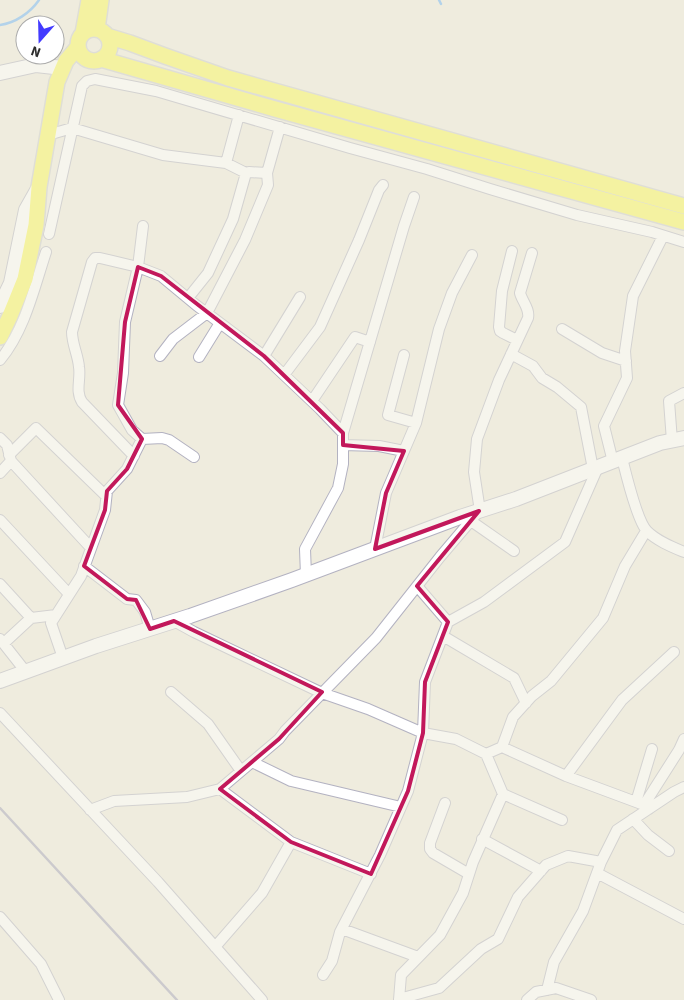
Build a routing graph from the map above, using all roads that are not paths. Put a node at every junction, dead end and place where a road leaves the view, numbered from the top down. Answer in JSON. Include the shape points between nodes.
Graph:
{"nodes":[{"id":1,"x":97,"y":0,"type":"edge"},
{"id":2,"x":91,"y":36,"type":"junction"},
{"id":3,"x":96,"y":60,"type":"junction"},
{"id":4,"x":0,"y":73,"type":"edge"},
{"id":5,"x":60,"y":75,"type":"junction"},
{"id":6,"x":239,"y":115,"type":"junction"},
{"id":7,"x":280,"y":127,"type":"junction"},
{"id":8,"x":72,"y":128,"type":"junction"},
{"id":9,"x":48,"y":135,"type":"junction"},
{"id":10,"x":226,"y":163,"type":"junction"},
{"id":11,"x":246,"y":173,"type":"junction"},
{"id":12,"x":267,"y":173,"type":"junction"},
{"id":13,"x":383,"y":185,"type":"dead end"},
{"id":14,"x":39,"y":187,"type":"junction"},
{"id":15,"x":414,"y":197,"type":"dead end"},
{"id":16,"x":684,"y":206,"type":"edge"},
{"id":17,"x":684,"y":222,"type":"edge"},
{"id":18,"x":143,"y":226,"type":"dead end"},
{"id":19,"x":49,"y":234,"type":"dead end"},
{"id":20,"x":663,"y":236,"type":"junction"},
{"id":21,"x":684,"y":242,"type":"edge"},
{"id":22,"x":512,"y":251,"type":"dead end"},
{"id":23,"x":46,"y":252,"type":"dead end"},
{"id":24,"x":532,"y":253,"type":"dead end"},
{"id":25,"x":472,"y":255,"type":"dead end"},
{"id":26,"x":138,"y":267,"type":"junction"},
{"id":27,"x":300,"y":297,"type":"dead end"},
{"id":28,"x":188,"y":298,"type":"junction"},
{"id":29,"x":0,"y":306,"type":"edge"},
{"id":30,"x":206,"y":313,"type":"junction"},
{"id":31,"x":220,"y":323,"type":"junction"},
{"id":32,"x":562,"y":329,"type":"dead end"},
{"id":33,"x":0,"y":337,"type":"edge"},
{"id":34,"x":517,"y":340,"type":"junction"},
{"id":35,"x":370,"y":342,"type":"junction"},
{"id":36,"x":511,"y":354,"type":"junction"},
{"id":37,"x":404,"y":355,"type":"dead end"},
{"id":38,"x":160,"y":356,"type":"dead end"},
{"id":39,"x":264,"y":356,"type":"junction"},
{"id":40,"x":199,"y":357,"type":"dead end"},
{"id":41,"x":0,"y":360,"type":"edge"},
{"id":42,"x":626,"y":361,"type":"junction"},
{"id":43,"x":284,"y":375,"type":"junction"},
{"id":44,"x":684,"y":394,"type":"edge"},
{"id":45,"x":312,"y":401,"type":"junction"},
{"id":46,"x":416,"y":423,"type":"junction"},
{"id":47,"x":342,"y":433,"type":"junction"},
{"id":48,"x":0,"y":438,"type":"edge"},
{"id":49,"x":142,"y":439,"type":"junction"},
{"id":50,"x":678,"y":439,"type":"edge"},
{"id":51,"x":343,"y":445,"type":"junction"},
{"id":52,"x":404,"y":450,"type":"junction"},
{"id":53,"x":134,"y":456,"type":"junction"},
{"id":54,"x":194,"y":456,"type":"dead end"},
{"id":55,"x":10,"y":458,"type":"junction"},
{"id":56,"x":617,"y":460,"type":"junction"},
{"id":57,"x":596,"y":468,"type":"junction"},
{"id":58,"x":0,"y":473,"type":"edge"},
{"id":59,"x":106,"y":496,"type":"junction"},
{"id":60,"x":477,"y":514,"type":"junction"},
{"id":61,"x":0,"y":520,"type":"edge"},
{"id":62,"x":646,"y":531,"type":"junction"},
{"id":63,"x":91,"y":548,"type":"junction"},
{"id":64,"x":375,"y":549,"type":"junction"},
{"id":65,"x":514,"y":552,"type":"dead end"},
{"id":66,"x":684,"y":552,"type":"edge"},
{"id":67,"x":84,"y":566,"type":"junction"},
{"id":68,"x":306,"y":575,"type":"junction"},
{"id":69,"x":0,"y":584,"type":"edge"},
{"id":70,"x":417,"y":586,"type":"junction"},
{"id":71,"x":69,"y":594,"type":"junction"},
{"id":72,"x":56,"y":615,"type":"junction"},
{"id":73,"x":31,"y":618,"type":"junction"},
{"id":74,"x":174,"y":621,"type":"junction"},
{"id":75,"x":448,"y":622,"type":"junction"},
{"id":76,"x":150,"y":629,"type":"junction"},
{"id":77,"x":443,"y":636,"type":"junction"},
{"id":78,"x":2,"y":641,"type":"edge"},
{"id":79,"x":674,"y":652,"type":"dead end"},
{"id":80,"x":63,"y":658,"type":"junction"},
{"id":81,"x":26,"y":672,"type":"junction"},
{"id":82,"x":0,"y":681,"type":"edge"},
{"id":83,"x":171,"y":692,"type":"dead end"},
{"id":84,"x":322,"y":693,"type":"junction"},
{"id":85,"x":526,"y":703,"type":"junction"},
{"id":86,"x":0,"y":713,"type":"edge"},
{"id":87,"x":423,"y":733,"type":"junction"},
{"id":88,"x":684,"y":739,"type":"edge"},
{"id":89,"x":502,"y":747,"type":"junction"},
{"id":90,"x":652,"y":749,"type":"dead end"},
{"id":91,"x":486,"y":754,"type":"junction"},
{"id":92,"x":252,"y":762,"type":"junction"},
{"id":93,"x":241,"y":771,"type":"junction"},
{"id":94,"x":566,"y":776,"type":"junction"},
{"id":95,"x":684,"y":787,"type":"edge"},
{"id":96,"x":220,"y":789,"type":"junction"},
{"id":97,"x":504,"y":794,"type":"junction"},
{"id":98,"x":444,"y":803,"type":"dead end"},
{"id":99,"x":643,"y":806,"type":"junction"},
{"id":100,"x":401,"y":807,"type":"junction"},
{"id":101,"x":90,"y":810,"type":"junction"},
{"id":102,"x":633,"y":819,"type":"junction"},
{"id":103,"x":562,"y":820,"type":"dead end"},
{"id":104,"x":482,"y":839,"type":"junction"},
{"id":105,"x":291,"y":842,"type":"junction"},
{"id":106,"x":669,"y":851,"type":"dead end"},
{"id":107,"x":601,"y":862,"type":"junction"},
{"id":108,"x":541,"y":871,"type":"junction"},
{"id":109,"x":597,"y":873,"type":"junction"},
{"id":110,"x":371,"y":874,"type":"junction"},
{"id":111,"x":469,"y":874,"type":"junction"},
{"id":112,"x":0,"y":916,"type":"edge"},
{"id":113,"x":684,"y":919,"type":"edge"},
{"id":114,"x":342,"y":929,"type":"junction"},
{"id":115,"x":215,"y":947,"type":"junction"},
{"id":116,"x":418,"y":958,"type":"junction"},
{"id":117,"x":323,"y":975,"type":"dead end"},
{"id":118,"x":547,"y":990,"type":"junction"},
{"id":119,"x":58,"y":1000,"type":"edge"},
{"id":120,"x":262,"y":1000,"type":"edge"},
{"id":121,"x":399,"y":1000,"type":"edge"},
{"id":122,"x":526,"y":1000,"type":"edge"},
{"id":123,"x":591,"y":1000,"type":"edge"}],
"edges":[{"from":1,"to":2,"type":"main road"},
{"from":2,"to":3,"type":"main road","via":[[78,51],[83,57]]},
{"from":2,"to":3,"type":"main road","via":[[110,44],[105,56]]},
{"from":2,"to":5,"type":"main road","via":[[66,62]]},
{"from":2,"to":16,"type":"main road","via":[[130,43],[228,78]]},
{"from":3,"to":5,"type":"main road"},
{"from":3,"to":17,"type":"main road"},
{"from":4,"to":5,"type":"main road","via":[[36,65]]},
{"from":5,"to":9,"type":"main road"},
{"from":6,"to":7,"type":"street"},
{"from":6,"to":8,"type":"street","via":[[156,91],[92,80],[82,86]]},
{"from":6,"to":10,"type":"street"},
{"from":7,"to":12,"type":"street"},
{"from":7,"to":20,"type":"street","via":[[577,215]]},
{"from":8,"to":9,"type":"street"},
{"from":8,"to":10,"type":"street","via":[[163,155]]},
{"from":8,"to":19,"type":"street"},
{"from":9,"to":14,"type":"main road"},
{"from":10,"to":11,"type":"street"},
{"from":11,"to":12,"type":"street"},
{"from":11,"to":28,"type":"street","via":[[233,219],[208,273]]},
{"from":12,"to":30,"type":"street","via":[[268,185],[251,227]]},
{"from":13,"to":43,"type":"street","via":[[320,327]]},
{"from":14,"to":29,"type":"main road","via":[[26,210],[11,283]]},
{"from":14,"to":33,"type":"main road","via":[[36,225],[25,279]]},
{"from":15,"to":35,"type":"street"},
{"from":18,"to":26,"type":"street"},
{"from":20,"to":21,"type":"street"},
{"from":20,"to":42,"type":"street","via":[[633,296]]},
{"from":22,"to":34,"type":"street","via":[[502,291],[499,327],[500,331]]},
{"from":23,"to":41,"type":"street","via":[[21,324]]},
{"from":24,"to":34,"type":"street","via":[[520,293],[529,314]]},
{"from":25,"to":46,"type":"street","via":[[452,293],[439,329]]},
{"from":26,"to":28,"type":"street","via":[[161,276]]},
{"from":26,"to":49,"type":"street","via":[[125,322],[118,405],[132,430]]},
{"from":26,"to":53,"type":"street","via":[[95,258],[72,332],[79,364],[78,396]]},
{"from":27,"to":39,"type":"street"},
{"from":28,"to":30,"type":"street"},
{"from":30,"to":31,"type":"street"},
{"from":30,"to":38,"type":"street","via":[[173,338]]},
{"from":31,"to":39,"type":"street"},
{"from":31,"to":40,"type":"street"},
{"from":32,"to":42,"type":"street","via":[[602,353]]},
{"from":34,"to":36,"type":"street"},
{"from":35,"to":45,"type":"street","via":[[355,337]]},
{"from":35,"to":47,"type":"street"},
{"from":36,"to":57,"type":"street","via":[[533,366],[542,378],[557,386],[581,407]]},
{"from":36,"to":60,"type":"street","via":[[478,439],[474,472]]},
{"from":37,"to":46,"type":"street","via":[[388,415]]},
{"from":39,"to":43,"type":"street"},
{"from":42,"to":56,"type":"street","via":[[627,378],[604,426]]},
{"from":43,"to":45,"type":"street"},
{"from":44,"to":50,"type":"street","via":[[669,401]]},
{"from":45,"to":47,"type":"street"},
{"from":46,"to":52,"type":"street"},
{"from":47,"to":51,"type":"street"},
{"from":48,"to":55,"type":"street","via":[[7,445]]},
{"from":49,"to":53,"type":"street"},
{"from":49,"to":54,"type":"street","via":[[169,440]]},
{"from":50,"to":56,"type":"main road"},
{"from":51,"to":52,"type":"street"},
{"from":51,"to":68,"type":"street","via":[[338,488],[305,549]]},
{"from":52,"to":64,"type":"street","via":[[386,493]]},
{"from":53,"to":59,"type":"street"},
{"from":55,"to":58,"type":"street"},
{"from":55,"to":59,"type":"street","via":[[36,428]]},
{"from":55,"to":63,"type":"street"},
{"from":56,"to":57,"type":"main road"},
{"from":56,"to":62,"type":"street"},
{"from":57,"to":60,"type":"main road"},
{"from":57,"to":75,"type":"street","via":[[565,542],[484,602]]},
{"from":59,"to":63,"type":"street","via":[[105,510]]},
{"from":60,"to":64,"type":"main road"},
{"from":60,"to":65,"type":"street"},
{"from":60,"to":70,"type":"street"},
{"from":61,"to":71,"type":"street"},
{"from":62,"to":66,"type":"street"},
{"from":62,"to":85,"type":"street","via":[[625,566],[602,618],[551,682]]},
{"from":63,"to":67,"type":"street"},
{"from":64,"to":68,"type":"main road"},
{"from":67,"to":71,"type":"street"},
{"from":67,"to":76,"type":"street","via":[[126,598],[136,600],[145,612]]},
{"from":68,"to":74,"type":"main road"},
{"from":69,"to":73,"type":"street"},
{"from":70,"to":75,"type":"street"},
{"from":70,"to":84,"type":"street","via":[[376,638]]},
{"from":71,"to":72,"type":"street"},
{"from":72,"to":73,"type":"street"},
{"from":72,"to":80,"type":"street","via":[[51,623]]},
{"from":73,"to":78,"type":"street"},
{"from":74,"to":76,"type":"main road"},
{"from":74,"to":84,"type":"street"},
{"from":75,"to":77,"type":"street"},
{"from":76,"to":80,"type":"main road"},
{"from":77,"to":85,"type":"street","via":[[514,678]]},
{"from":77,"to":87,"type":"street","via":[[426,682]]},
{"from":78,"to":81,"type":"street"},
{"from":79,"to":94,"type":"street","via":[[622,700]]},
{"from":80,"to":81,"type":"main road"},
{"from":81,"to":82,"type":"main road"},
{"from":83,"to":93,"type":"street","via":[[208,724]]},
{"from":84,"to":87,"type":"street"},
{"from":84,"to":92,"type":"street","via":[[280,739]]},
{"from":85,"to":89,"type":"street","via":[[513,717]]},
{"from":86,"to":101,"type":"street"},
{"from":87,"to":91,"type":"street","via":[[456,739]]},
{"from":87,"to":100,"type":"street"},
{"from":88,"to":99,"type":"street"},
{"from":89,"to":91,"type":"street"},
{"from":89,"to":94,"type":"street"},
{"from":90,"to":99,"type":"street"},
{"from":91,"to":97,"type":"street"},
{"from":92,"to":93,"type":"street"},
{"from":92,"to":100,"type":"street","via":[[290,781]]},
{"from":93,"to":96,"type":"street"},
{"from":94,"to":99,"type":"street"},
{"from":95,"to":99,"type":"street"},
{"from":96,"to":101,"type":"street","via":[[187,797],[114,801]]},
{"from":96,"to":105,"type":"street"},
{"from":97,"to":103,"type":"street"},
{"from":97,"to":104,"type":"street"},
{"from":98,"to":111,"type":"street","via":[[430,849],[433,854]]},
{"from":99,"to":102,"type":"street"},
{"from":100,"to":110,"type":"street"},
{"from":101,"to":115,"type":"street"},
{"from":102,"to":106,"type":"street"},
{"from":102,"to":107,"type":"street","via":[[618,830]]},
{"from":104,"to":108,"type":"street"},
{"from":104,"to":111,"type":"street"},
{"from":105,"to":110,"type":"street"},
{"from":105,"to":115,"type":"street","via":[[262,893]]},
{"from":107,"to":108,"type":"street","via":[[568,856],[546,865]]},
{"from":107,"to":109,"type":"street"},
{"from":108,"to":121,"type":"street","via":[[518,897],[498,940],[481,948],[439,988]]},
{"from":109,"to":113,"type":"street"},
{"from":109,"to":118,"type":"street","via":[[583,911],[554,962]]},
{"from":110,"to":114,"type":"street"},
{"from":111,"to":116,"type":"street","via":[[463,893],[440,935]]},
{"from":112,"to":119,"type":"street","via":[[41,964]]},
{"from":114,"to":116,"type":"street"},
{"from":114,"to":117,"type":"street","via":[[332,961]]},
{"from":115,"to":120,"type":"street"},
{"from":116,"to":121,"type":"street","via":[[401,975]]},
{"from":118,"to":122,"type":"street","via":[[536,992]]},
{"from":118,"to":123,"type":"street","via":[[556,988]]}]}
